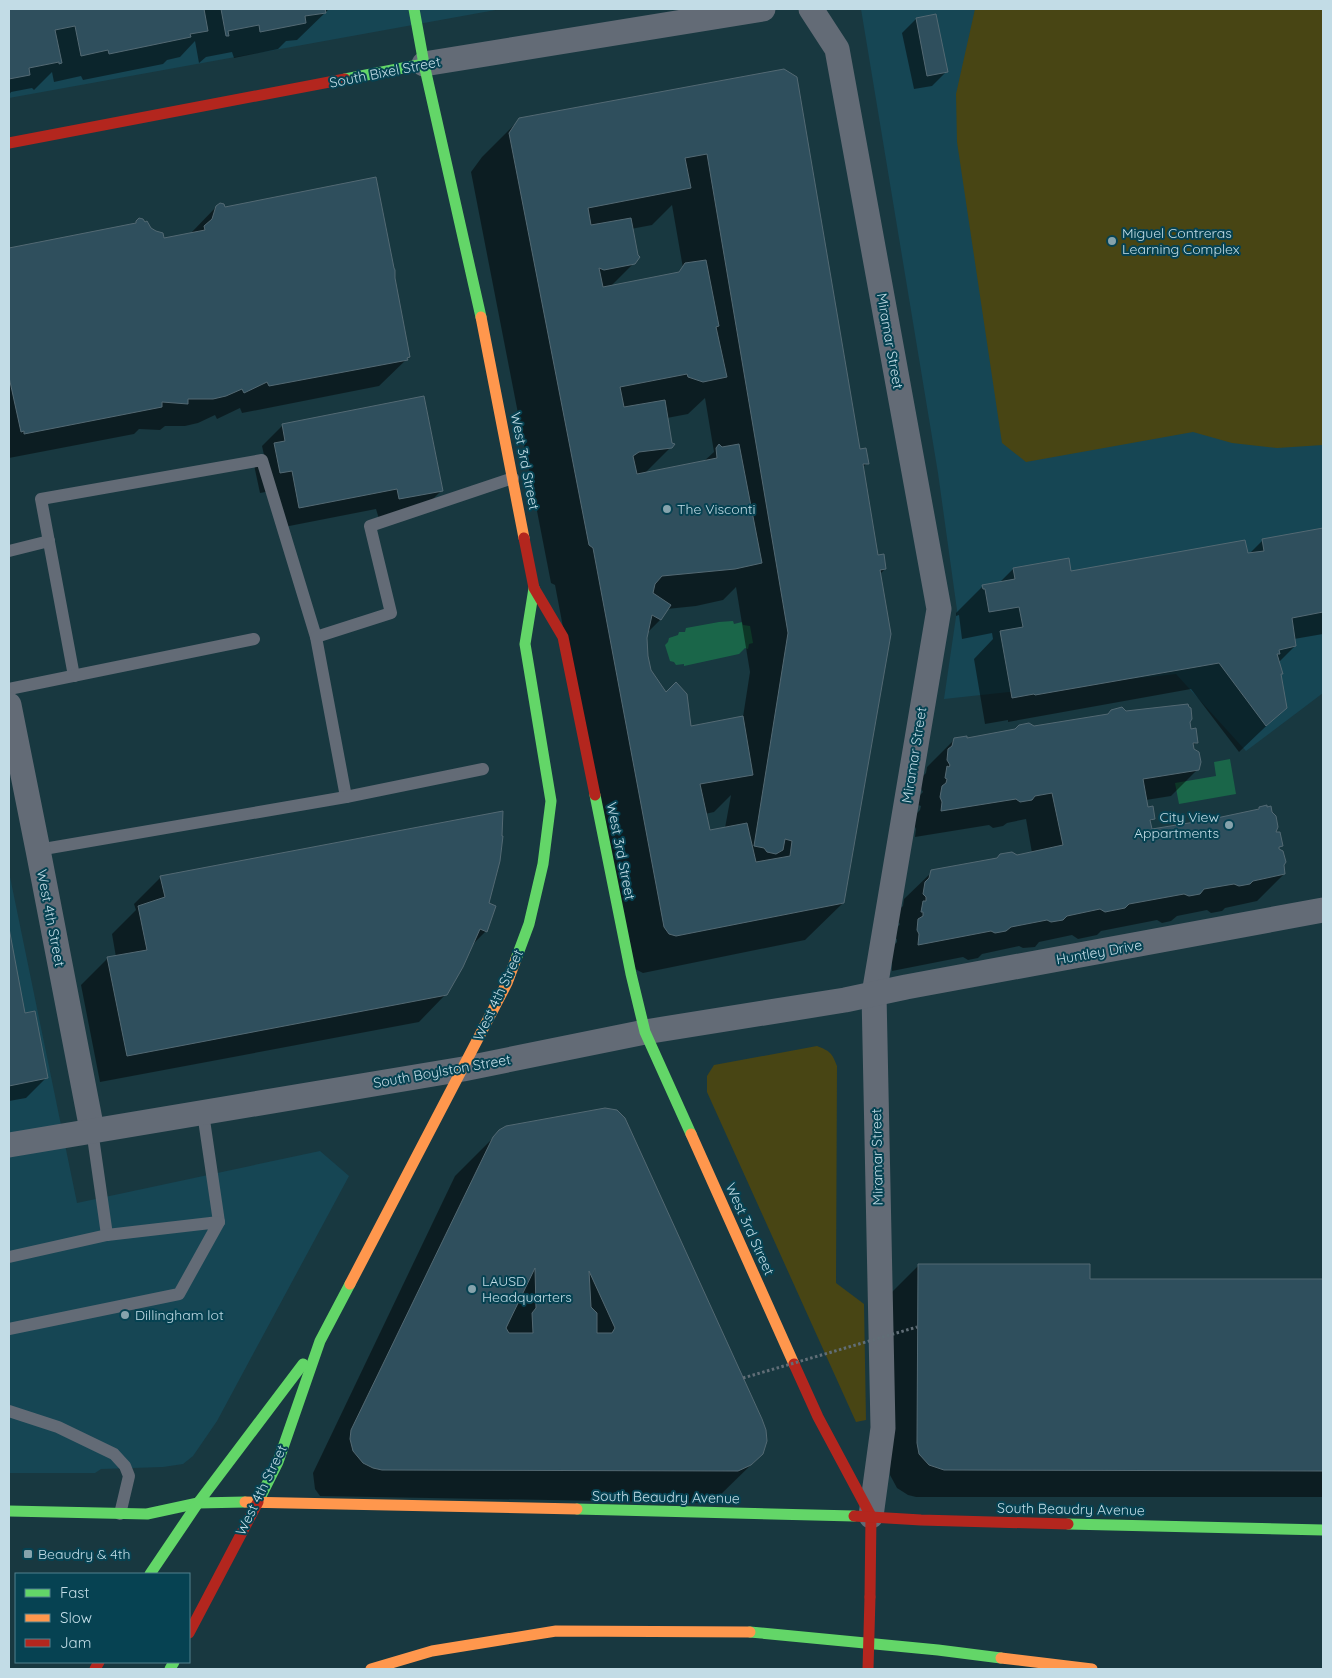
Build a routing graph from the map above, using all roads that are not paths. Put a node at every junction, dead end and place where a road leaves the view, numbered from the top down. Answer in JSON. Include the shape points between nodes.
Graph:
{"nodes":[{"id":1,"x":414,"y":9,"type":"edge"},
{"id":2,"x":763,"y":9,"type":"edge"},
{"id":3,"x":811,"y":9,"type":"edge"},
{"id":4,"x":424,"y":64,"type":"junction"},
{"id":5,"x":9,"y":142,"type":"edge"},
{"id":6,"x":513,"y":478,"type":"junction"},
{"id":7,"x":49,"y":540,"type":"junction"},
{"id":8,"x":9,"y":550,"type":"edge"},
{"id":9,"x":534,"y":588,"type":"junction"},
{"id":10,"x":316,"y":637,"type":"junction"},
{"id":11,"x":254,"y":638,"type":"dead end"},
{"id":12,"x":74,"y":676,"type":"junction"},
{"id":13,"x":9,"y":689,"type":"edge"},
{"id":14,"x":9,"y":706,"type":"edge"},
{"id":15,"x":483,"y":769,"type":"dead end"},
{"id":16,"x":346,"y":797,"type":"junction"},
{"id":17,"x":38,"y":850,"type":"junction"},
{"id":18,"x":1323,"y":910,"type":"edge"},
{"id":19,"x":874,"y":994,"type":"junction"},
{"id":20,"x":645,"y":1032,"type":"junction"},
{"id":21,"x":463,"y":1069,"type":"junction"},
{"id":22,"x":203,"y":1112,"type":"junction"},
{"id":23,"x":92,"y":1130,"type":"junction"},
{"id":24,"x":9,"y":1145,"type":"edge"},
{"id":25,"x":219,"y":1222,"type":"junction"},
{"id":26,"x":107,"y":1235,"type":"junction"},
{"id":27,"x":9,"y":1256,"type":"edge"},
{"id":28,"x":9,"y":1329,"type":"edge"},
{"id":29,"x":320,"y":1341,"type":"junction"},
{"id":30,"x":9,"y":1411,"type":"edge"},
{"id":31,"x":258,"y":1502,"type":"junction"},
{"id":32,"x":198,"y":1503,"type":"junction"},
{"id":33,"x":9,"y":1511,"type":"edge"},
{"id":34,"x":120,"y":1514,"type":"junction"},
{"id":35,"x":871,"y":1516,"type":"junction"},
{"id":36,"x":1323,"y":1530,"type":"edge"},
{"id":37,"x":151,"y":1573,"type":"edge"},
{"id":38,"x":190,"y":1631,"type":"edge"},
{"id":39,"x":371,"y":1669,"type":"edge"},
{"id":40,"x":868,"y":1669,"type":"edge"},
{"id":41,"x":1092,"y":1669,"type":"edge"}],
"edges":[{"from":1,"to":4,"type":"main road","name":"West 3rd Street"},
{"from":2,"to":4,"type":"street","name":"South Bixel Street"},
{"from":3,"to":19,"type":"street","name":"Miramar Street","via":[[837,49],[939,609]]},
{"from":4,"to":5,"type":"main road","name":"South Bixel Street"},
{"from":4,"to":6,"type":"main road","name":"West 3rd Street","via":[[473,279]]},
{"from":6,"to":9,"type":"main road","name":"West 3rd Street"},
{"from":6,"to":10,"type":"lane","via":[[370,526],[391,613]]},
{"from":7,"to":8,"type":"lane"},
{"from":7,"to":10,"type":"lane","via":[[41,499],[262,460]]},
{"from":7,"to":12,"type":"lane"},
{"from":9,"to":20,"type":"main road","name":"West 3rd Street","via":[[563,637],[630,974]]},
{"from":9,"to":21,"type":"main road","name":"West 4th Street","via":[[525,644],[551,801],[543,864],[529,924],[507,983]]},
{"from":10,"to":16,"type":"lane"},
{"from":11,"to":12,"type":"lane"},
{"from":12,"to":13,"type":"lane"},
{"from":14,"to":17,"type":"street","name":"West 4th Street"},
{"from":15,"to":16,"type":"lane"},
{"from":16,"to":17,"type":"lane"},
{"from":17,"to":23,"type":"street","name":"West 4th Street"},
{"from":18,"to":19,"type":"street","name":"Huntley Drive"},
{"from":19,"to":20,"type":"street","name":"South Boylston Street"},
{"from":19,"to":35,"type":"street","name":"Miramar Street","via":[[883,1428]]},
{"from":20,"to":21,"type":"street","name":"South Boylston Street"},
{"from":20,"to":35,"type":"main road","name":"West 3rd Street","via":[[818,1417]]},
{"from":21,"to":22,"type":"street","name":"South Boylston Street"},
{"from":21,"to":29,"type":"main road","name":"West 4th Street"},
{"from":22,"to":23,"type":"street","name":"South Boylston Street"},
{"from":22,"to":25,"type":"lane"},
{"from":23,"to":24,"type":"street","name":"South Boylston Street"},
{"from":23,"to":26,"type":"lane"},
{"from":25,"to":26,"type":"lane"},
{"from":25,"to":28,"type":"lane","via":[[179,1294]]},
{"from":26,"to":27,"type":"lane"},
{"from":29,"to":31,"type":"main road","name":"West 4th Street","via":[[278,1462]]},
{"from":29,"to":32,"type":"main road","name":"West 4th Street"},
{"from":30,"to":34,"type":"lane","via":[[58,1427],[114,1454],[129,1476]]},
{"from":31,"to":32,"type":"main road","name":"South Beaudry Avenue"},
{"from":31,"to":35,"type":"main road","name":"South Beaudry Avenue"},
{"from":31,"to":38,"type":"main road","name":"West 4th Street"},
{"from":32,"to":34,"type":"main road","name":"South Beaudry Avenue","via":[[146,1514]]},
{"from":32,"to":37,"type":"main road","name":"West 4th Street"},
{"from":33,"to":34,"type":"main road","name":"South Beaudry Avenue"},
{"from":35,"to":36,"type":"main road","name":"South Beaudry Avenue"},
{"from":35,"to":40,"type":"main road","name":"West 3rd Street","bridge":true},
{"from":39,"to":41,"type":"main road","via":[[432,1651],[556,1631],[742,1631]]}]}
